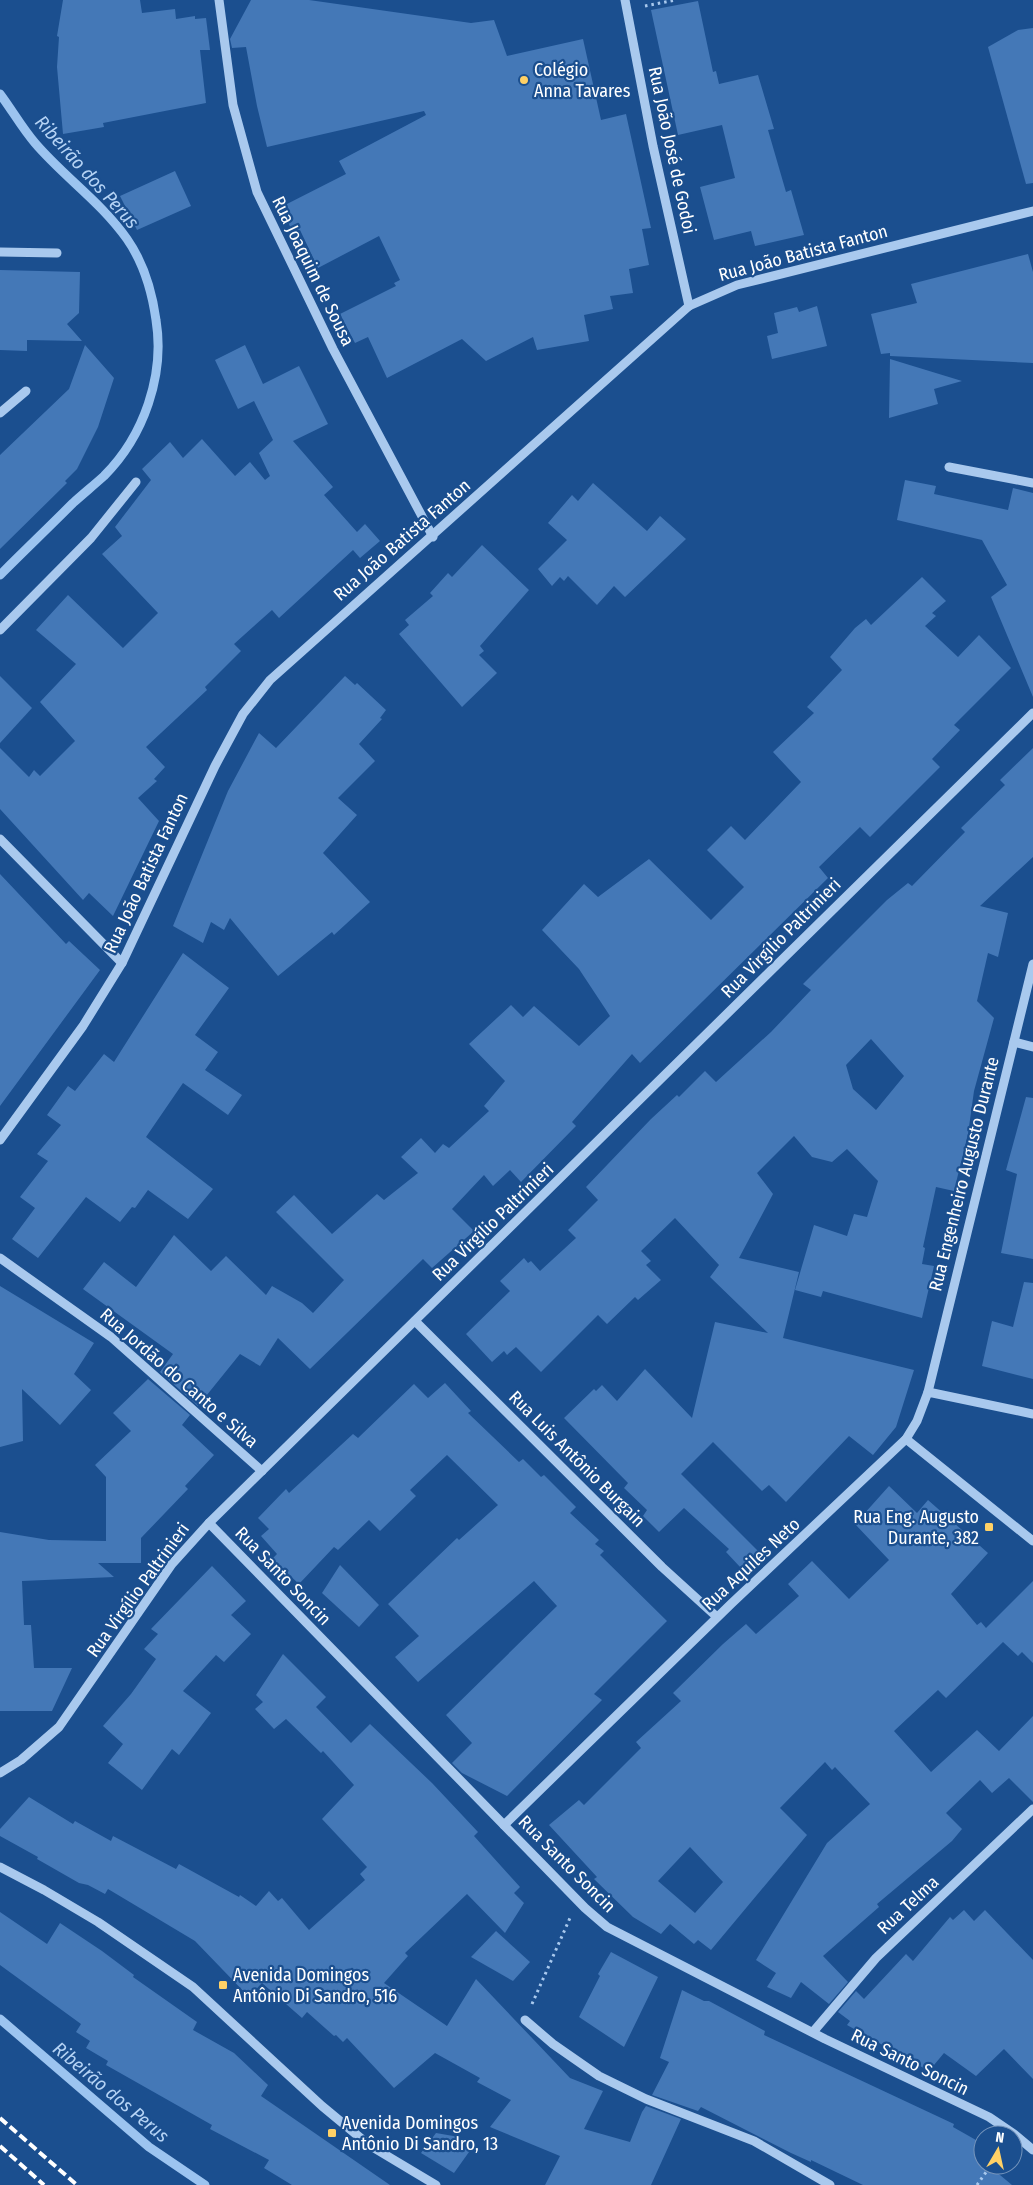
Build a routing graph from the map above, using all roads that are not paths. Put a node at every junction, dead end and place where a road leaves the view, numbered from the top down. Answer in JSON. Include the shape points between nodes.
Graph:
{"nodes":[{"id":1,"x":219,"y":0,"type":"edge"},
{"id":2,"x":626,"y":4,"type":"edge"},
{"id":3,"x":1033,"y":211,"type":"edge"},
{"id":4,"x":0,"y":252,"type":"edge"},
{"id":5,"x":57,"y":253,"type":"dead end"},
{"id":6,"x":688,"y":306,"type":"junction"},
{"id":7,"x":26,"y":391,"type":"dead end"},
{"id":8,"x":0,"y":413,"type":"edge"},
{"id":9,"x":949,"y":467,"type":"dead end"},
{"id":10,"x":136,"y":482,"type":"dead end"},
{"id":11,"x":1033,"y":482,"type":"edge"},
{"id":12,"x":433,"y":536,"type":"junction"},
{"id":13,"x":0,"y":630,"type":"edge"},
{"id":14,"x":1033,"y":714,"type":"edge"},
{"id":15,"x":0,"y":839,"type":"edge"},
{"id":16,"x":122,"y":962,"type":"junction"},
{"id":17,"x":1033,"y":964,"type":"edge"},
{"id":18,"x":1014,"y":1042,"type":"junction"},
{"id":19,"x":1033,"y":1047,"type":"edge"},
{"id":20,"x":0,"y":1140,"type":"edge"},
{"id":21,"x":0,"y":1258,"type":"edge"},
{"id":22,"x":415,"y":1321,"type":"junction"},
{"id":23,"x":928,"y":1392,"type":"junction"},
{"id":24,"x":1033,"y":1414,"type":"edge"},
{"id":25,"x":906,"y":1438,"type":"junction"},
{"id":26,"x":262,"y":1471,"type":"junction"},
{"id":27,"x":209,"y":1523,"type":"junction"},
{"id":28,"x":1033,"y":1541,"type":"edge"},
{"id":29,"x":717,"y":1617,"type":"junction"},
{"id":30,"x":0,"y":1773,"type":"edge"},
{"id":31,"x":1033,"y":1809,"type":"edge"},
{"id":32,"x":504,"y":1825,"type":"junction"},
{"id":33,"x":0,"y":1867,"type":"edge"},
{"id":34,"x":525,"y":2020,"type":"road end"},
{"id":35,"x":812,"y":2032,"type":"junction"},
{"id":36,"x":1033,"y":2150,"type":"edge"},
{"id":37,"x":436,"y":2185,"type":"edge"},
{"id":38,"x":830,"y":2185,"type":"edge"}],
"edges":[{"from":1,"to":12,"type":"street","name":"Rua Joaquim de Sousa","via":[[233,105],[257,192],[333,349]]},
{"from":2,"to":6,"type":"street","name":"Rua João José de Godoi"},
{"from":3,"to":6,"type":"street","name":"Rua João Batista Fanton","via":[[737,285]]},
{"from":4,"to":5,"type":"street"},
{"from":6,"to":12,"type":"street","name":"Rua João Batista Fanton"},
{"from":7,"to":8,"type":"street"},
{"from":9,"to":11,"type":"street"},
{"from":10,"to":13,"type":"street","via":[[91,538]]},
{"from":12,"to":16,"type":"street","name":"Rua João Batista Fanton","via":[[299,652],[270,680],[243,714]]},
{"from":14,"to":22,"type":"street","name":"Rua Virgílio Paltrinieri"},
{"from":15,"to":16,"type":"street"},
{"from":16,"to":20,"type":"street","name":"Rua João Batista Fanton","via":[[83,1026]]},
{"from":17,"to":18,"type":"street","name":"Rua Engenheiro Augusto Durante"},
{"from":18,"to":19,"type":"street"},
{"from":18,"to":23,"type":"street","name":"Rua Engenheiro Augusto Durante"},
{"from":21,"to":26,"type":"street","name":"Rua Jordão do Canto e Silva","via":[[111,1337]]},
{"from":22,"to":26,"type":"street","name":"Rua Virgílio Paltrinieri"},
{"from":22,"to":29,"type":"street","name":"Rua Luis Antônio Burgain","via":[[662,1567]]},
{"from":23,"to":24,"type":"street"},
{"from":23,"to":25,"type":"street","name":"Rua Aquiles Neto","via":[[917,1421]]},
{"from":25,"to":28,"type":"street"},
{"from":25,"to":29,"type":"street","name":"Rua Aquiles Neto"},
{"from":26,"to":27,"type":"street","name":"Rua Virgílio Paltrinieri"},
{"from":27,"to":30,"type":"street","name":"Rua Virgílio Paltrinieri","via":[[172,1564],[59,1727],[21,1760]]},
{"from":27,"to":32,"type":"street","name":"Rua Santo Soncin"},
{"from":29,"to":32,"type":"street","name":"Rua Aquiles Neto"},
{"from":31,"to":35,"type":"street","name":"Rua Telma","via":[[876,1958]]},
{"from":32,"to":35,"type":"street","name":"Rua Santo Soncin","via":[[607,1927]]},
{"from":33,"to":37,"type":"street","via":[[98,1922],[193,1987],[368,2145]]},
{"from":34,"to":38,"type":"street","via":[[598,2076],[646,2099],[754,2141]]},
{"from":35,"to":36,"type":"street","name":"Rua Santo Soncin","via":[[989,2117]]}]}
